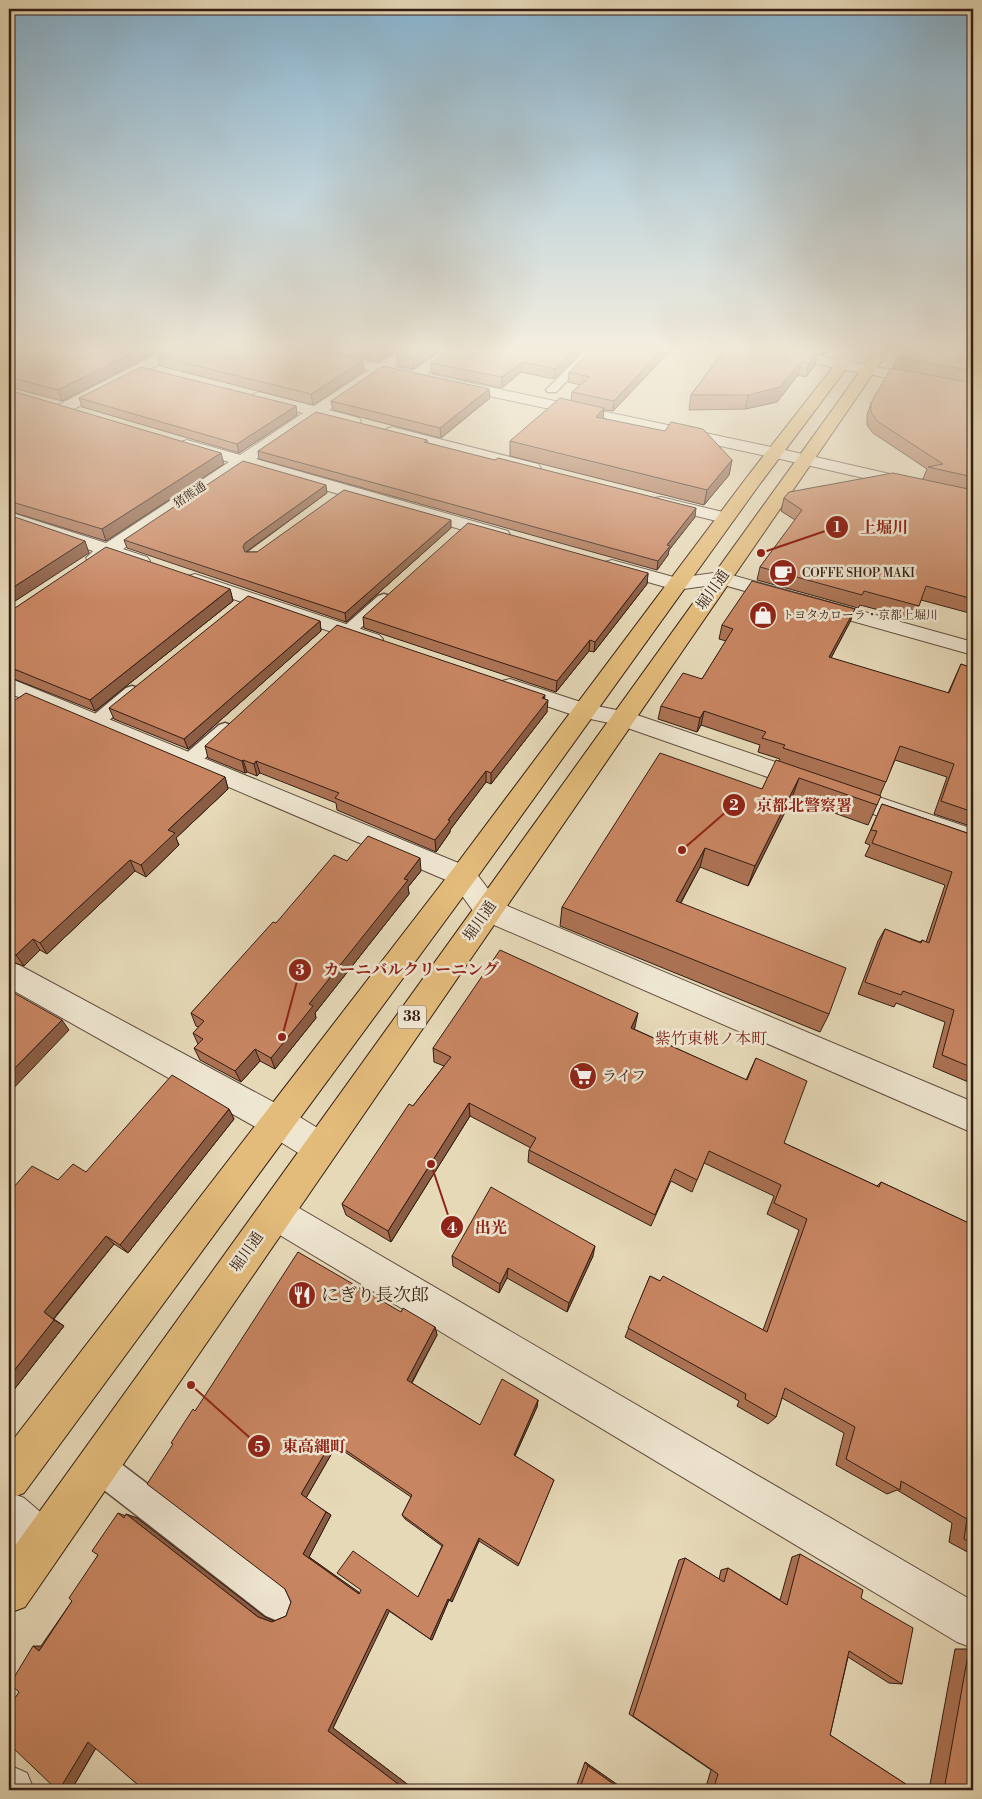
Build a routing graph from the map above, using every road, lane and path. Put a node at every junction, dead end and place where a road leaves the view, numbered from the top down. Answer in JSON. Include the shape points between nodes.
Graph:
{"nodes":[{"id":1,"x":284,"y":433,"type":"edge"},
{"id":2,"x":399,"y":433,"type":"edge"},
{"id":3,"x":723,"y":433,"type":"edge"},
{"id":4,"x":805,"y":433,"type":"edge"},
{"id":5,"x":810,"y":433,"type":"edge"},
{"id":6,"x":175,"y":442,"type":"edge"},
{"id":7,"x":798,"y":446,"type":"junction"},
{"id":8,"x":240,"y":461,"type":"junction"},
{"id":9,"x":545,"y":471,"type":"edge"},
{"id":10,"x":343,"y":490,"type":"junction"},
{"id":11,"x":973,"y":498,"type":"edge"},
{"id":12,"x":650,"y":499,"type":"edge"},
{"id":13,"x":328,"y":501,"type":"edge"},
{"id":14,"x":9,"y":516,"type":"edge"},
{"id":15,"x":725,"y":518,"type":"junction"},
{"id":16,"x":466,"y":525,"type":"junction"},
{"id":17,"x":451,"y":538,"type":"edge"},
{"id":18,"x":522,"y":541,"type":"edge"},
{"id":19,"x":107,"y":550,"type":"junction"},
{"id":20,"x":596,"y":562,"type":"edge"},
{"id":21,"x":82,"y":567,"type":"edge"},
{"id":22,"x":721,"y":578,"type":"junction"},
{"id":23,"x":676,"y":584,"type":"junction"},
{"id":24,"x":392,"y":592,"type":"edge"},
{"id":25,"x":336,"y":633,"type":"junction"},
{"id":26,"x":396,"y":647,"type":"edge"},
{"id":27,"x":973,"y":649,"type":"edge"},
{"id":28,"x":490,"y":679,"type":"edge"},
{"id":29,"x":142,"y":685,"type":"edge"},
{"id":30,"x":18,"y":695,"type":"edge"},
{"id":31,"x":584,"y":711,"type":"junction"},
{"id":32,"x":623,"y":718,"type":"junction"},
{"id":33,"x":234,"y":721,"type":"edge"},
{"id":34,"x":96,"y":722,"type":"junction"},
{"id":35,"x":190,"y":761,"type":"junction"},
{"id":36,"x":973,"y":838,"type":"edge"},
{"id":37,"x":463,"y":876,"type":"junction"},
{"id":38,"x":488,"y":910,"type":"junction"},
{"id":39,"x":9,"y":974,"type":"edge"},
{"id":40,"x":973,"y":1118,"type":"edge"},
{"id":41,"x":278,"y":1122,"type":"junction"},
{"id":42,"x":320,"y":1148,"type":"junction"},
{"id":43,"x":275,"y":1213,"type":"junction"},
{"id":44,"x":97,"y":1465,"type":"junction"},
{"id":45,"x":9,"y":1478,"type":"edge"},
{"id":46,"x":9,"y":1513,"type":"edge"},
{"id":47,"x":43,"y":1542,"type":"junction"},
{"id":48,"x":9,"y":1590,"type":"edge"},
{"id":49,"x":278,"y":1604,"type":"dead end"},
{"id":50,"x":973,"y":1626,"type":"edge"}],
"edges":[{"from":1,"to":8,"type":"street","name":"猪熊通"},
{"from":2,"to":9,"type":"street"},
{"from":3,"to":7,"type":"street"},
{"from":4,"to":7,"type":"main road","name":"堀川通","number":"38"},
{"from":5,"to":7,"type":"main road","name":"堀川通","number":"38"},
{"from":6,"to":8,"type":"street"},
{"from":7,"to":11,"type":"street"},
{"from":7,"to":15,"type":"main road","name":"堀川通","number":"38"},
{"from":7,"to":22,"type":"main road","name":"堀川通","number":"38"},
{"from":8,"to":10,"type":"street"},
{"from":8,"to":19,"type":"street","name":"猪熊通"},
{"from":10,"to":13,"type":"lane"},
{"from":10,"to":16,"type":"street"},
{"from":12,"to":15,"type":"street"},
{"from":14,"to":19,"type":"street"},
{"from":15,"to":23,"type":"main road","name":"堀川通","number":"38"},
{"from":16,"to":17,"type":"lane"},
{"from":16,"to":18,"type":"street"},
{"from":19,"to":21,"type":"street","name":"猪熊通"},
{"from":19,"to":25,"type":"street","via":[[169,571],[242,604]]},
{"from":20,"to":23,"type":"street"},
{"from":22,"to":23,"type":"street"},
{"from":22,"to":27,"type":"street"},
{"from":22,"to":32,"type":"main road","name":"堀川通","number":"38"},
{"from":23,"to":31,"type":"main road","name":"堀川通","number":"38"},
{"from":24,"to":25,"type":"lane"},
{"from":25,"to":26,"type":"street"},
{"from":28,"to":31,"type":"street"},
{"from":29,"to":34,"type":"lane"},
{"from":30,"to":34,"type":"street"},
{"from":31,"to":32,"type":"street"},
{"from":31,"to":37,"type":"main road","name":"堀川通","number":"38"},
{"from":32,"to":36,"type":"street"},
{"from":32,"to":38,"type":"main road","name":"堀川通","number":"38"},
{"from":33,"to":35,"type":"lane"},
{"from":34,"to":35,"type":"street"},
{"from":35,"to":37,"type":"street"},
{"from":37,"to":38,"type":"street"},
{"from":37,"to":41,"type":"main road","name":"堀川通","number":"38"},
{"from":38,"to":40,"type":"street"},
{"from":38,"to":42,"type":"main road","name":"堀川通","number":"38"},
{"from":39,"to":41,"type":"street"},
{"from":41,"to":42,"type":"street"},
{"from":41,"to":45,"type":"main road","name":"堀川通","number":"38"},
{"from":42,"to":43,"type":"main road","name":"堀川通","number":"38"},
{"from":43,"to":44,"type":"main road","name":"堀川通","number":"38"},
{"from":43,"to":50,"type":"street"},
{"from":44,"to":47,"type":"main road","name":"堀川通","number":"38"},
{"from":44,"to":49,"type":"lane"},
{"from":46,"to":47,"type":"street"},
{"from":47,"to":48,"type":"main road","name":"堀川通","number":"38"}]}
